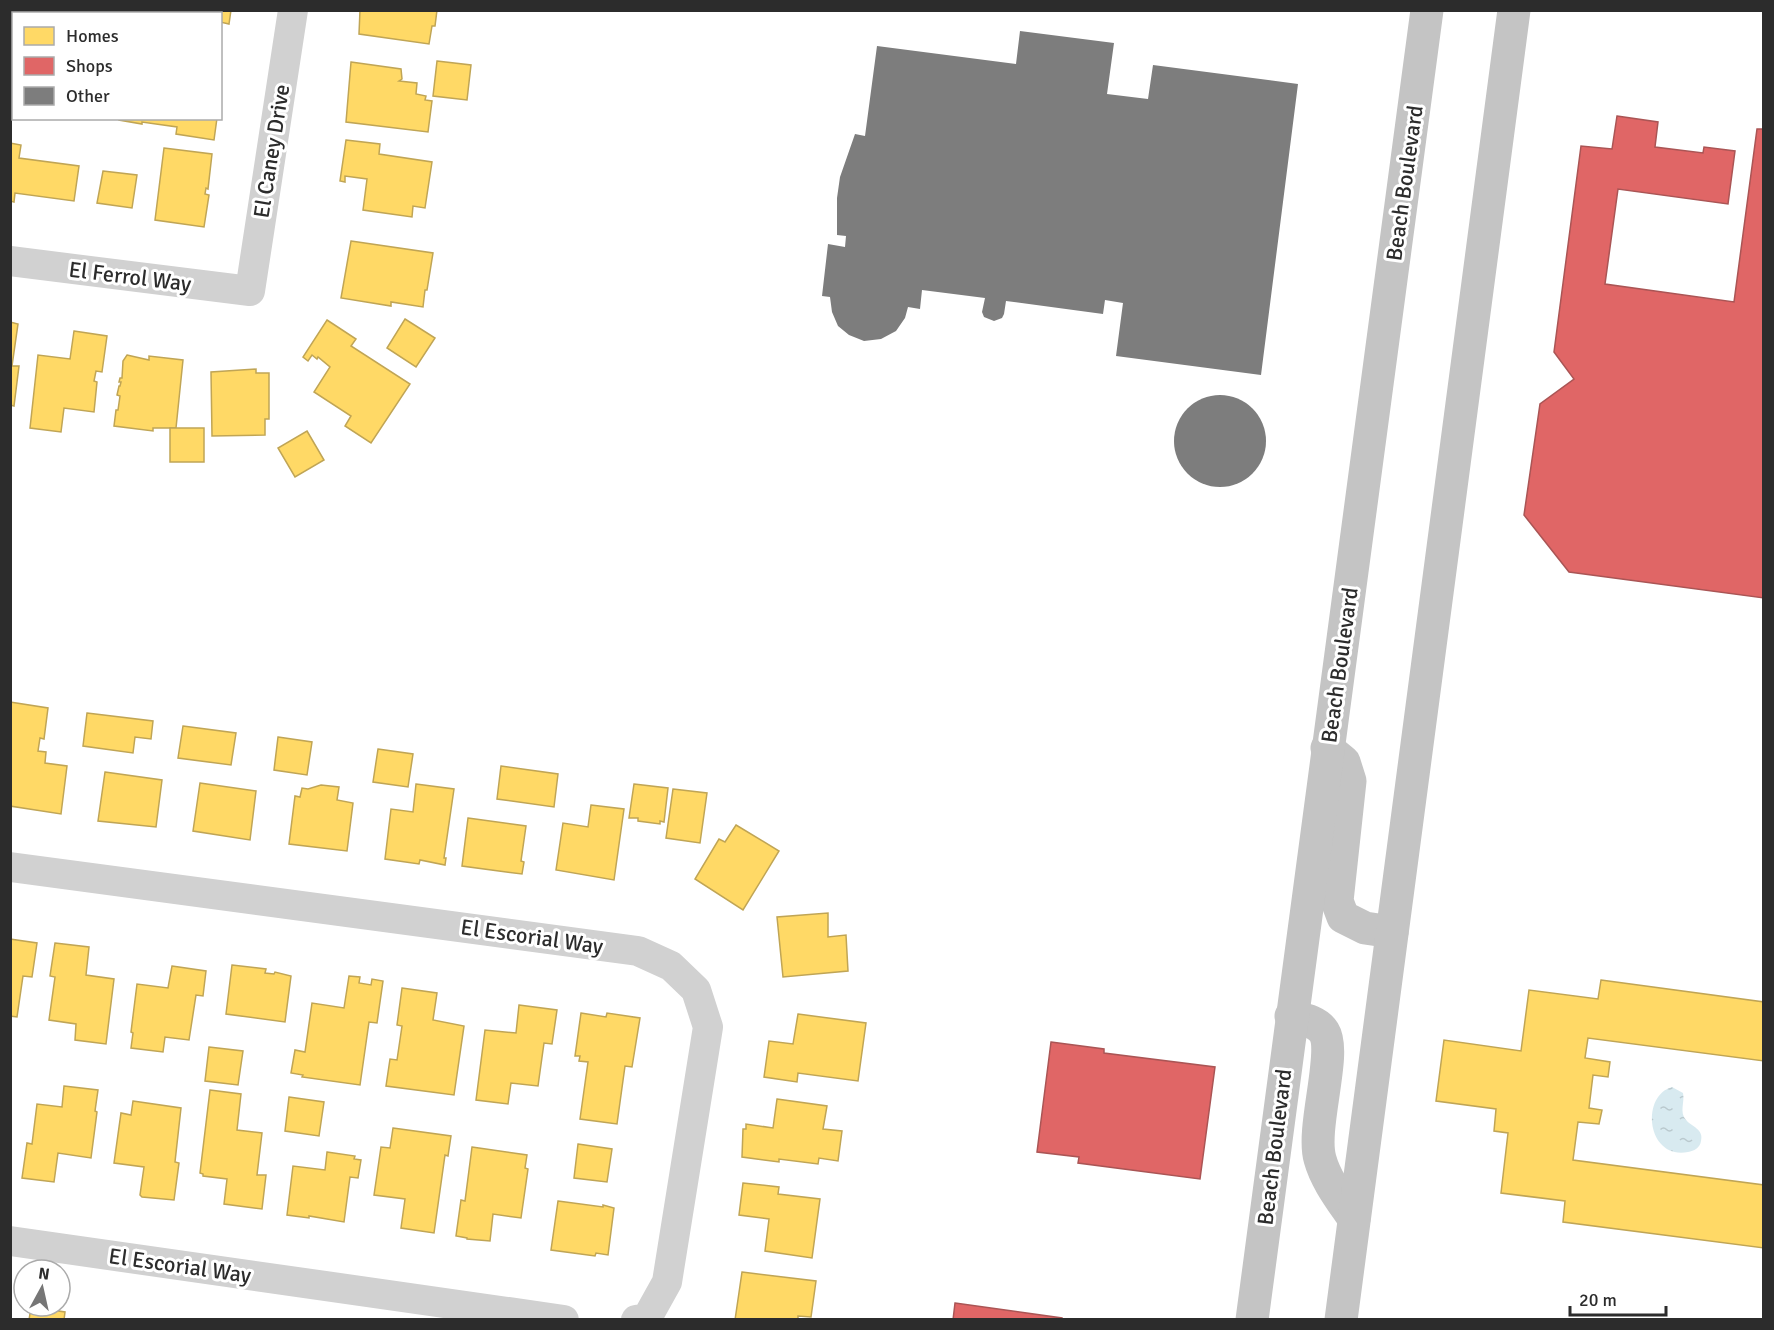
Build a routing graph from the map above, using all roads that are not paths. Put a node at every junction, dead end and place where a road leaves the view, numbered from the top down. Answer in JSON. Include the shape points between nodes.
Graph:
{"nodes":[{"id":1,"x":293,"y":10,"type":"edge"},
{"id":2,"x":1427,"y":10,"type":"edge"},
{"id":3,"x":1514,"y":10,"type":"edge"},
{"id":4,"x":10,"y":261,"type":"edge"},
{"id":5,"x":250,"y":291,"type":"joint"},
{"id":6,"x":1327,"y":748,"type":"junction"},
{"id":7,"x":10,"y":867,"type":"edge"},
{"id":8,"x":1392,"y":932,"type":"junction"},
{"id":9,"x":1291,"y":1016,"type":"junction"},
{"id":10,"x":1354,"y":1219,"type":"junction"},
{"id":11,"x":10,"y":1241,"type":"edge"},
{"id":12,"x":564,"y":1320,"type":"edge"},
{"id":13,"x":636,"y":1320,"type":"edge"},
{"id":14,"x":1252,"y":1320,"type":"edge"},
{"id":15,"x":1341,"y":1320,"type":"edge"}],
"edges":[{"from":1,"to":5,"type":"street","name":"El Caney Drive"},
{"from":2,"to":6,"type":"main road","name":"Beach Boulevard"},
{"from":3,"to":8,"type":"main road"},
{"from":4,"to":5,"type":"street","name":"El Ferrol Way"},
{"from":6,"to":8,"type":"main road","via":[[1344,762],[1350,781],[1337,901],[1343,917],[1365,928]]},
{"from":6,"to":9,"type":"main road","name":"Beach Boulevard"},
{"from":7,"to":13,"type":"street","name":"El Escorial Way","via":[[639,951],[671,966],[696,990],[708,1027],[667,1282],[647,1318]]},
{"from":8,"to":10,"type":"main road"},
{"from":9,"to":10,"type":"main road","via":[[1310,1020],[1323,1030],[1329,1044],[1319,1119],[1319,1158],[1335,1192]]},
{"from":9,"to":14,"type":"main road","name":"Beach Boulevard"},
{"from":10,"to":15,"type":"main road"},
{"from":11,"to":12,"type":"street","name":"El Escorial Way"}]}
